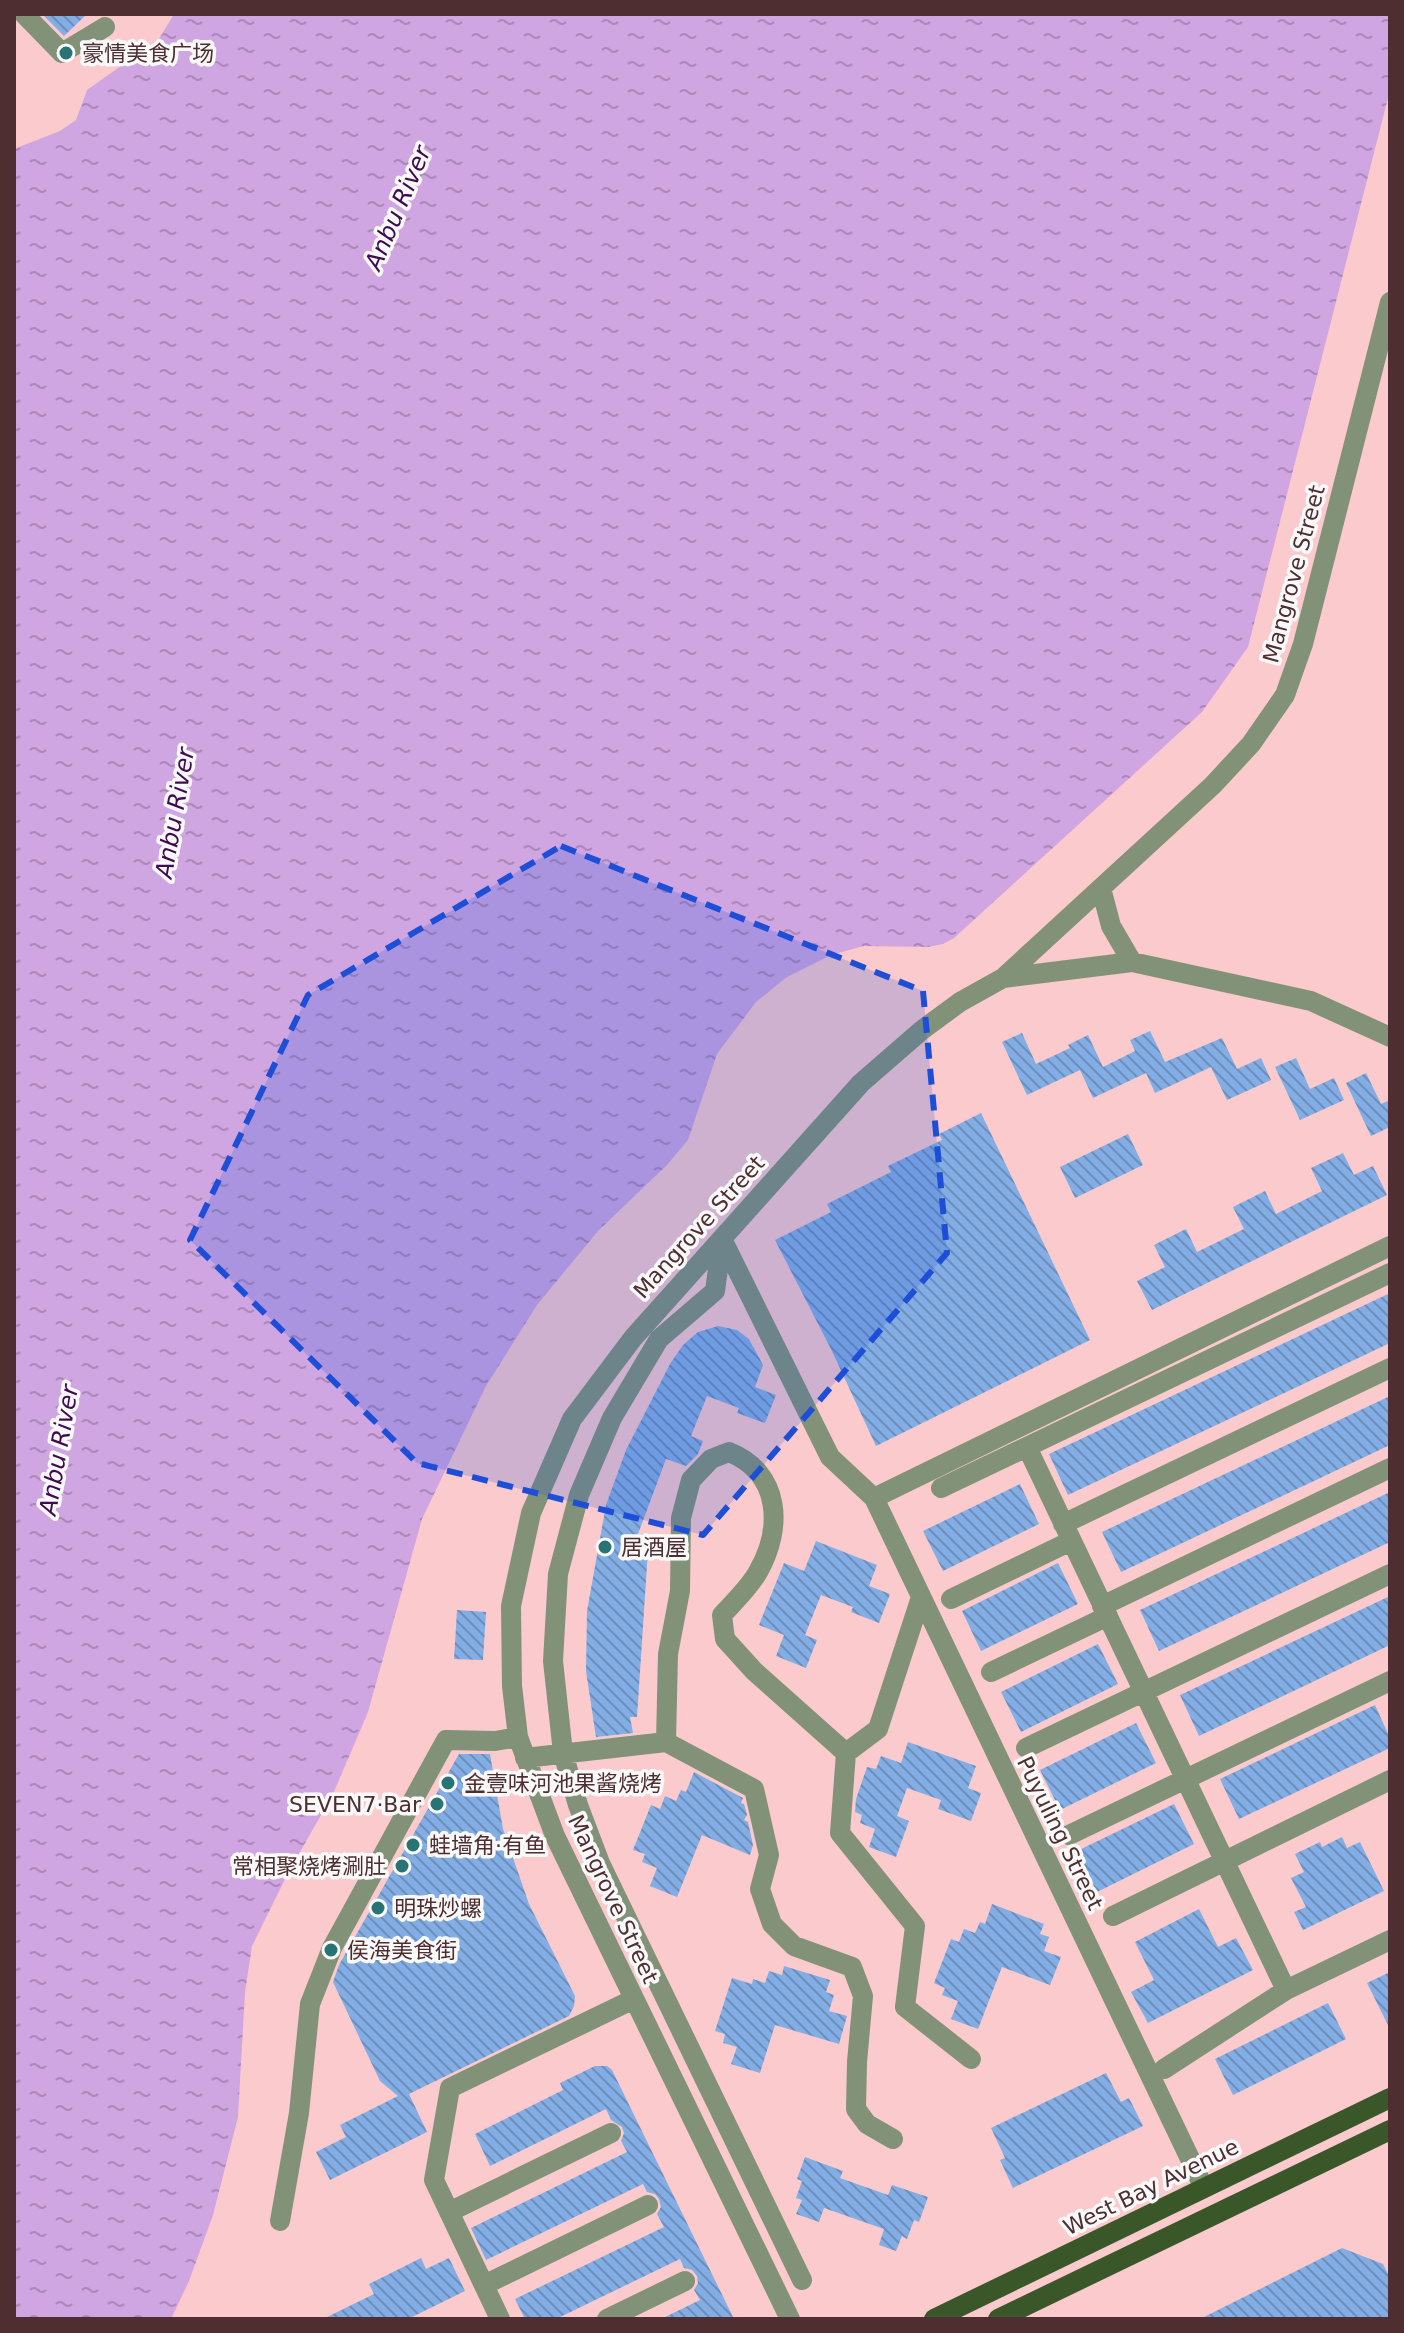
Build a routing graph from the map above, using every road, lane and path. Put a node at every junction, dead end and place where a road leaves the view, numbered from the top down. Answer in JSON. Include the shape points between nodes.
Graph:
{"nodes":[{"id":1,"x":24,"y":14,"type":"edge"},
{"id":2,"x":105,"y":27,"type":"dead end"},
{"id":3,"x":1390,"y":302,"type":"edge"},
{"id":4,"x":1101,"y":888,"type":"junction"},
{"id":5,"x":1132,"y":962,"type":"junction"},
{"id":6,"x":1003,"y":978,"type":"junction"},
{"id":7,"x":1390,"y":1037,"type":"edge"},
{"id":8,"x":722,"y":1239,"type":"junction"},
{"id":9,"x":1390,"y":1246,"type":"edge"},
{"id":10,"x":1390,"y":1273,"type":"edge"},
{"id":11,"x":1390,"y":1368,"type":"edge"},
{"id":12,"x":1027,"y":1447,"type":"junction"},
{"id":13,"x":1390,"y":1468,"type":"edge"},
{"id":14,"x":941,"y":1488,"type":"dead end"},
{"id":15,"x":874,"y":1498,"type":"junction"},
{"id":16,"x":1067,"y":1533,"type":"junction"},
{"id":17,"x":1390,"y":1574,"type":"edge"},
{"id":18,"x":921,"y":1597,"type":"junction"},
{"id":19,"x":951,"y":1599,"type":"dead end"},
{"id":20,"x":1105,"y":1611,"type":"junction"},
{"id":21,"x":991,"y":1672,"type":"dead end"},
{"id":22,"x":1390,"y":1681,"type":"edge"},
{"id":23,"x":1143,"y":1692,"type":"junction"},
{"id":24,"x":518,"y":1737,"type":"junction"},
{"id":25,"x":666,"y":1742,"type":"junction"},
{"id":26,"x":1026,"y":1748,"type":"dead end"},
{"id":27,"x":563,"y":1753,"type":"junction"},
{"id":28,"x":846,"y":1753,"type":"junction"},
{"id":29,"x":525,"y":1758,"type":"junction"},
{"id":30,"x":1185,"y":1779,"type":"junction"},
{"id":31,"x":1390,"y":1780,"type":"edge"},
{"id":32,"x":1069,"y":1835,"type":"dead end"},
{"id":33,"x":1225,"y":1862,"type":"junction"},
{"id":34,"x":1113,"y":1916,"type":"dead end"},
{"id":35,"x":1390,"y":1940,"type":"edge"},
{"id":36,"x":1286,"y":1990,"type":"junction"},
{"id":37,"x":634,"y":1999,"type":"junction"},
{"id":38,"x":971,"y":2059,"type":"dead end"},
{"id":39,"x":1164,"y":2069,"type":"dead end"},
{"id":40,"x":1385,"y":2100,"type":"edge"},
{"id":41,"x":1390,"y":2128,"type":"edge"},
{"id":42,"x":611,"y":2133,"type":"dead end"},
{"id":43,"x":893,"y":2139,"type":"dead end"},
{"id":44,"x":1204,"y":2188,"type":"junction"},
{"id":45,"x":648,"y":2205,"type":"dead end"},
{"id":46,"x":449,"y":2212,"type":"junction"},
{"id":47,"x":280,"y":2221,"type":"dead end"},
{"id":48,"x":802,"y":2280,"type":"dead end"},
{"id":49,"x":685,"y":2281,"type":"dead end"},
{"id":50,"x":484,"y":2285,"type":"junction"},
{"id":51,"x":500,"y":2319,"type":"edge"},
{"id":52,"x":607,"y":2319,"type":"edge"},
{"id":53,"x":790,"y":2319,"type":"edge"},
{"id":54,"x":934,"y":2319,"type":"edge"},
{"id":55,"x":998,"y":2319,"type":"edge"}],
"edges":[{"from":1,"to":2,"type":"street","via":[[62,53]]},
{"from":3,"to":4,"type":"street","name":"Mangrove Street","via":[[1303,644],[1285,695],[1251,744],[1213,785]]},
{"from":4,"to":5,"type":"street","via":[[1111,926]]},
{"from":4,"to":6,"type":"street","name":"Mangrove Street"},
{"from":5,"to":6,"type":"street"},
{"from":5,"to":7,"type":"street","via":[[1311,1001]]},
{"from":6,"to":8,"type":"street","name":"Mangrove Street","via":[[922,1030],[861,1083]]},
{"from":8,"to":15,"type":"street","name":"Puyuling Street","via":[[830,1457]]},
{"from":8,"to":24,"type":"street","name":"Mangrove Street","via":[[633,1338],[572,1419],[531,1513],[511,1606]]},
{"from":8,"to":27,"type":"street","via":[[715,1291],[659,1339],[612,1418],[579,1495],[558,1574],[553,1661]]},
{"from":9,"to":15,"type":"street"},
{"from":10,"to":12,"type":"street"},
{"from":11,"to":16,"type":"street"},
{"from":12,"to":14,"type":"street"},
{"from":12,"to":16,"type":"street"},
{"from":13,"to":20,"type":"street"},
{"from":15,"to":18,"type":"street","name":"Puyuling Street"},
{"from":16,"to":19,"type":"street"},
{"from":16,"to":20,"type":"street"},
{"from":17,"to":23,"type":"street"},
{"from":18,"to":28,"type":"street","via":[[878,1729]]},
{"from":18,"to":44,"type":"street","name":"Puyuling Street"},
{"from":20,"to":21,"type":"street"},
{"from":20,"to":23,"type":"street"},
{"from":22,"to":30,"type":"street"},
{"from":23,"to":26,"type":"street"},
{"from":23,"to":30,"type":"street"},
{"from":24,"to":29,"type":"street","name":"Mangrove Street"},
{"from":24,"to":47,"type":"street","via":[[446,1740],[332,1948],[310,2004],[299,2113]]},
{"from":25,"to":27,"type":"street"},
{"from":25,"to":28,"type":"street","via":[[681,1518],[691,1480],[711,1459],[729,1452],[746,1459],[762,1476],[774,1501],[773,1536],[758,1573],[722,1615],[725,1639]]},
{"from":25,"to":43,"type":"street","via":[[754,1789],[769,1855],[760,1889],[772,1924],[794,1946],[852,1967],[863,1996],[856,2109],[867,2124]]},
{"from":27,"to":29,"type":"street"},
{"from":27,"to":48,"type":"street","via":[[600,1863]]},
{"from":28,"to":38,"type":"street","via":[[840,1833],[915,1926],[905,2007]]},
{"from":29,"to":37,"type":"street","name":"Mangrove Street","via":[[555,1836]]},
{"from":30,"to":32,"type":"street"},
{"from":30,"to":33,"type":"street"},
{"from":31,"to":33,"type":"street"},
{"from":33,"to":34,"type":"street"},
{"from":33,"to":36,"type":"street"},
{"from":35,"to":36,"type":"street"},
{"from":36,"to":39,"type":"street"},
{"from":37,"to":46,"type":"street","via":[[450,2088],[434,2180]]},
{"from":37,"to":53,"type":"street","name":"Mangrove Street"},
{"from":40,"to":41,"type":"street"},
{"from":40,"to":44,"type":"main road","name":"West Bay Avenue"},
{"from":41,"to":55,"type":"main road"},
{"from":42,"to":46,"type":"street"},
{"from":44,"to":54,"type":"main road","name":"West Bay Avenue"},
{"from":45,"to":50,"type":"street"},
{"from":46,"to":50,"type":"street"},
{"from":49,"to":52,"type":"street"},
{"from":50,"to":51,"type":"street"}]}
